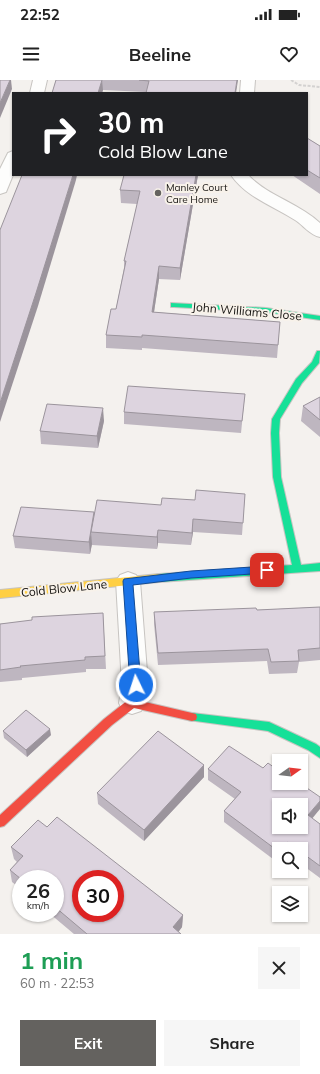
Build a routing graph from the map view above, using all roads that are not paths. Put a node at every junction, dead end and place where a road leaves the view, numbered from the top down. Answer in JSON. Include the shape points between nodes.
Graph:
{"nodes":[{"id":1,"x":40,"y":80,"type":"edge"},
{"id":2,"x":248,"y":80,"type":"edge"},
{"id":3,"x":38,"y":92,"type":"edge"},
{"id":4,"x":247,"y":92,"type":"edge"},
{"id":5,"x":12,"y":158,"type":"edge"},
{"id":6,"x":241,"y":176,"type":"edge"},
{"id":7,"x":0,"y":188,"type":"edge"},
{"id":8,"x":320,"y":232,"type":"edge"},
{"id":9,"x":174,"y":305,"type":"dead end"},
{"id":10,"x":320,"y":318,"type":"edge"},
{"id":11,"x":320,"y":353,"type":"edge"},
{"id":12,"x":320,"y":567,"type":"edge"},
{"id":13,"x":297,"y":568,"type":"junction"},
{"id":14,"x":128,"y":581,"type":"junction"},
{"id":15,"x":0,"y":594,"type":"edge"},
{"id":16,"x":132,"y":704,"type":"junction"},
{"id":17,"x":320,"y":753,"type":"edge"},
{"id":18,"x":0,"y":822,"type":"edge"}],
"edges":[{"from":1,"to":3,"type":"street"},
{"from":2,"to":4,"type":"street"},
{"from":5,"to":7,"type":"street"},
{"from":6,"to":8,"type":"street","via":[[253,188],[303,218]]},
{"from":9,"to":10,"type":"street","name":"John Williams Close","via":[[291,312]]},
{"from":11,"to":13,"type":"street","via":[[276,419],[277,477]]},
{"from":12,"to":13,"type":"street","name":"Cold Blow Lane"},
{"from":13,"to":14,"type":"street","name":"Cold Blow Lane"},
{"from":14,"to":15,"type":"street","name":"Cold Blow Lane"},
{"from":14,"to":16,"type":"street","via":[[136,685]]},
{"from":16,"to":17,"type":"street","via":[[197,718],[269,727]]},
{"from":16,"to":18,"type":"street","via":[[108,722]]}]}
